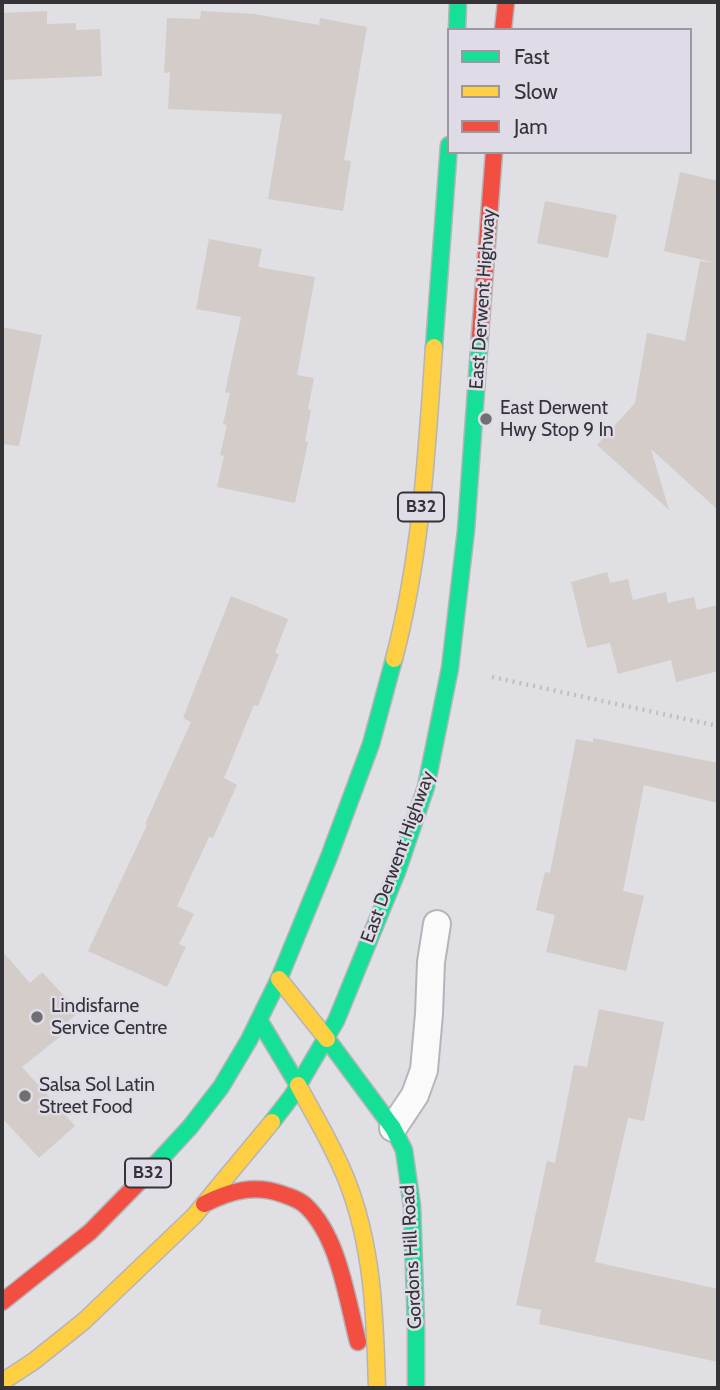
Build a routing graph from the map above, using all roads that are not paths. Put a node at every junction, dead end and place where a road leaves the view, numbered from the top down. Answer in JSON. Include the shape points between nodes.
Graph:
{"nodes":[{"id":1,"x":458,"y":2,"type":"edge"},
{"id":2,"x":506,"y":2,"type":"edge"},
{"id":3,"x":457,"y":28,"type":"edge"},
{"id":4,"x":503,"y":28,"type":"edge"},
{"id":5,"x":448,"y":154,"type":"edge"},
{"id":6,"x":494,"y":154,"type":"edge"},
{"id":7,"x":437,"y":924,"type":"dead end"},
{"id":8,"x":279,"y":979,"type":"junction"},
{"id":9,"x":260,"y":1020,"type":"junction"},
{"id":10,"x":327,"y":1039,"type":"junction"},
{"id":11,"x":298,"y":1085,"type":"junction"},
{"id":12,"x":393,"y":1128,"type":"junction"},
{"id":13,"x":204,"y":1204,"type":"junction"},
{"id":14,"x":2,"y":1302,"type":"edge"},
{"id":15,"x":2,"y":1382,"type":"edge"},
{"id":16,"x":371,"y":1388,"type":"edge"},
{"id":17,"x":377,"y":1388,"type":"edge"},
{"id":18,"x":415,"y":1388,"type":"edge"}],
"edges":[{"from":1,"to":3,"type":"main road"},
{"from":2,"to":4,"type":"main road"},
{"from":5,"to":8,"type":"main road","number":"B32","via":[[426,458],[403,625],[371,744]]},
{"from":6,"to":10,"type":"main road","name":"East Derwent Highway","number":"B32","via":[[466,530],[450,668],[426,787],[397,872]]},
{"from":7,"to":12,"type":"lane","via":[[424,1070],[415,1095]]},
{"from":8,"to":9,"type":"main road","number":"B32"},
{"from":8,"to":10,"type":"main road","name":"Gordons Hill Road"},
{"from":9,"to":11,"type":"main road"},
{"from":9,"to":14,"type":"main road","number":"B32","via":[[221,1087],[190,1127],[90,1232]]},
{"from":10,"to":11,"type":"main road","name":"East Derwent Highway","number":"B32"},
{"from":10,"to":12,"type":"main road","name":"Gordons Hill Road"},
{"from":11,"to":13,"type":"main road","name":"East Derwent Highway","number":"B32"},
{"from":11,"to":17,"type":"main road","via":[[334,1150],[358,1213],[372,1298]]},
{"from":12,"to":18,"type":"main road","name":"Gordons Hill Road","via":[[404,1150],[412,1206]]},
{"from":13,"to":15,"type":"main road","name":"East Derwent Highway","number":"B32","via":[[84,1321]]},
{"from":13,"to":16,"type":"main road","via":[[220,1195],[256,1189],[278,1192],[307,1206],[333,1254]]}]}
